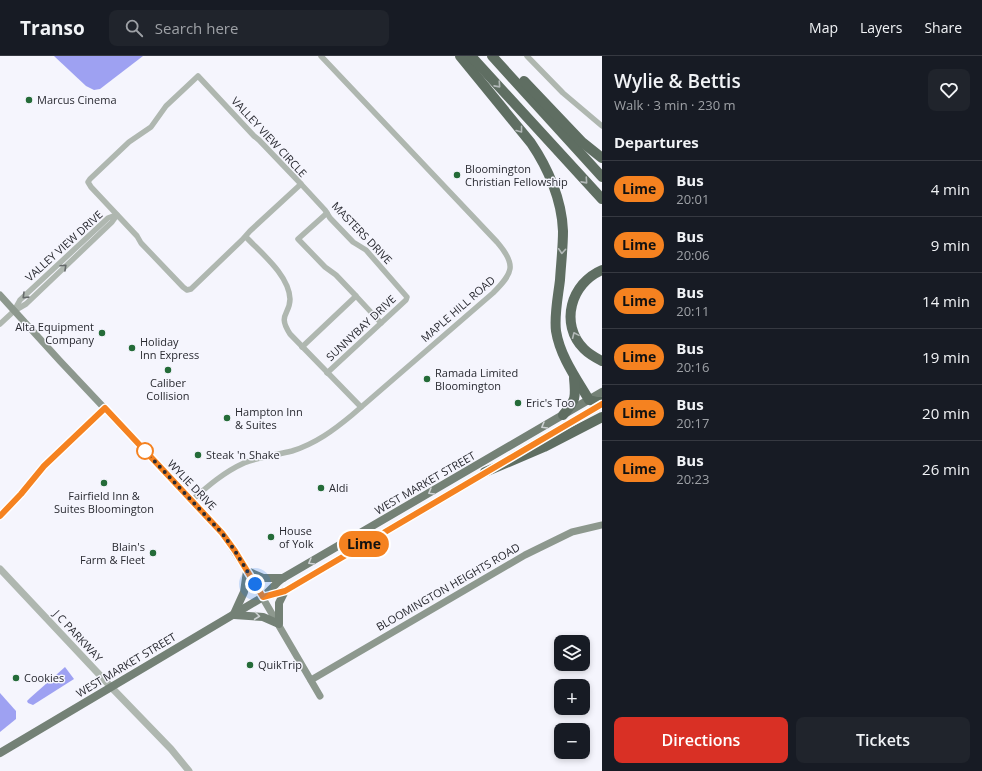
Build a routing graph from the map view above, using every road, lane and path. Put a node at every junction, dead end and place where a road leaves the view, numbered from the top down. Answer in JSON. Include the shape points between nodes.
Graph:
{"nodes":[{"id":1,"x":321,"y":56,"type":"edge"},
{"id":2,"x":460,"y":56,"type":"edge"},
{"id":3,"x":471,"y":56,"type":"edge"},
{"id":4,"x":492,"y":56,"type":"edge"},
{"id":5,"x":497,"y":56,"type":"edge"},
{"id":6,"x":527,"y":56,"type":"edge"},
{"id":7,"x":602,"y":126,"type":"edge"},
{"id":8,"x":602,"y":158,"type":"edge"},
{"id":9,"x":602,"y":176,"type":"edge"},
{"id":10,"x":301,"y":184,"type":"junction"},
{"id":11,"x":602,"y":199,"type":"edge"},
{"id":12,"x":327,"y":212,"type":"junction"},
{"id":13,"x":116,"y":215,"type":"junction"},
{"id":14,"x":246,"y":237,"type":"junction"},
{"id":15,"x":602,"y":270,"type":"edge"},
{"id":16,"x":0,"y":295,"type":"edge"},
{"id":17,"x":356,"y":296,"type":"junction"},
{"id":18,"x":407,"y":297,"type":"joint"},
{"id":19,"x":14,"y":311,"type":"junction"},
{"id":20,"x":381,"y":322,"type":"junction"},
{"id":21,"x":0,"y":324,"type":"edge"},
{"id":22,"x":302,"y":346,"type":"junction"},
{"id":23,"x":602,"y":361,"type":"edge"},
{"id":24,"x":327,"y":373,"type":"junction"},
{"id":25,"x":574,"y":374,"type":"junction"},
{"id":26,"x":602,"y":392,"type":"edge"},
{"id":27,"x":589,"y":400,"type":"junction"},
{"id":28,"x":602,"y":403,"type":"edge"},
{"id":29,"x":361,"y":407,"type":"junction"},
{"id":30,"x":105,"y":408,"type":"junction"},
{"id":31,"x":563,"y":415,"type":"junction"},
{"id":32,"x":602,"y":417,"type":"edge"},
{"id":33,"x":485,"y":472,"type":"junction"},
{"id":34,"x":192,"y":500,"type":"junction"},
{"id":35,"x":0,"y":516,"type":"edge"},
{"id":36,"x":602,"y":524,"type":"edge"},
{"id":37,"x":0,"y":569,"type":"edge"},
{"id":38,"x":247,"y":571,"type":"junction"},
{"id":39,"x":283,"y":578,"type":"junction"},
{"id":40,"x":285,"y":591,"type":"junction"},
{"id":41,"x":263,"y":597,"type":"junction"},
{"id":42,"x":233,"y":615,"type":"junction"},
{"id":43,"x":279,"y":624,"type":"junction"},
{"id":44,"x":311,"y":680,"type":"junction"},
{"id":45,"x":111,"y":687,"type":"junction"},
{"id":46,"x":320,"y":696,"type":"dead end"},
{"id":47,"x":0,"y":753,"type":"edge"},
{"id":48,"x":189,"y":771,"type":"edge"}],
"edges":[{"from":1,"to":29,"type":"street","name":"MAPLE HILL ROAD","via":[[497,242],[508,256],[510,264],[508,275],[502,284]]},
{"from":2,"to":25,"type":"highway","one_way":true,"via":[[531,143],[541,158],[554,188],[563,229],[556,329],[560,346]]},
{"from":3,"to":11,"type":"highway","one_way":true},
{"from":4,"to":9,"type":"highway"},
{"from":5,"to":8,"type":"highway","via":[[511,67],[582,142]]},
{"from":6,"to":7,"type":"street","via":[[562,93]]},
{"from":10,"to":12,"type":"street","name":"MASTERS DRIVE"},
{"from":10,"to":13,"type":"street","name":"VALLEY VIEW CIRCLE","via":[[198,76],[166,106],[151,128],[129,142],[88,182]]},
{"from":10,"to":14,"type":"street","name":"VALLEY VIEW CIRCLE"},
{"from":12,"to":17,"type":"street","via":[[298,239]]},
{"from":12,"to":18,"type":"street","name":"MASTERS DRIVE","via":[[353,242],[366,250]]},
{"from":13,"to":14,"type":"street","name":"VALLEY VIEW CIRCLE","via":[[185,289],[191,289]]},
{"from":13,"to":19,"type":"street","name":"VALLEY VIEW DRIVE","via":[[112,222],[26,304]]},
{"from":14,"to":22,"type":"street","via":[[281,274],[288,288],[290,300],[284,317],[286,326]]},
{"from":23,"to":15,"type":"highway","one_way":true,"via":[[580,344],[573,334],[570,320],[570,309],[577,292],[588,278]]},
{"from":16,"to":19,"type":"main road","name":"WYLIE DRIVE"},
{"from":17,"to":20,"type":"street"},
{"from":17,"to":22,"type":"street"},
{"from":18,"to":20,"type":"street","name":"SUNNYBAY DRIVE"},
{"from":19,"to":21,"type":"street","name":"VALLEY VIEW DRIVE"},
{"from":19,"to":30,"type":"main road","name":"WYLIE DRIVE"},
{"from":20,"to":24,"type":"street","name":"SUNNYBAY DRIVE"},
{"from":22,"to":24,"type":"street"},
{"from":24,"to":29,"type":"street"},
{"from":25,"to":27,"type":"highway"},
{"from":25,"to":31,"type":"highway","via":[[575,400]]},
{"from":26,"to":27,"type":"main road","name":"WEST MARKET STREET"},
{"from":27,"to":28,"type":"highway"},
{"from":27,"to":31,"type":"main road","name":"WEST MARKET STREET"},
{"from":28,"to":33,"type":"main road","name":"WEST MARKET STREET"},
{"from":29,"to":34,"type":"street","name":"MAPLE HILL ROAD","via":[[329,433],[301,448],[240,465],[213,482]]},
{"from":30,"to":34,"type":"main road","name":"WYLIE DRIVE"},
{"from":30,"to":35,"type":"street","via":[[44,466]]},
{"from":31,"to":39,"type":"main road","name":"WEST MARKET STREET","one_way":true},
{"from":32,"to":33,"type":"highway","via":[[544,447]]},
{"from":33,"to":40,"type":"main road","name":"WEST MARKET STREET"},
{"from":34,"to":38,"type":"main road","name":"WYLIE DRIVE","via":[[222,533]]},
{"from":36,"to":44,"type":"main road","name":"BLOOMINGTON HEIGHTS ROAD","via":[[572,532],[525,555]]},
{"from":37,"to":45,"type":"street","name":"J C PARKWAY"},
{"from":38,"to":39,"type":"main road","via":[[263,578]]},
{"from":38,"to":41,"type":"main road","name":"WYLIE DRIVE"},
{"from":38,"to":42,"type":"main road","via":[[244,592]]},
{"from":39,"to":41,"type":"main road","name":"WEST MARKET STREET"},
{"from":40,"to":41,"type":"main road","name":"WEST MARKET STREET"},
{"from":40,"to":43,"type":"main road","via":[[279,603]]},
{"from":41,"to":42,"type":"main road","name":"WEST MARKET STREET"},
{"from":41,"to":43,"type":"main road","name":"WYLIE DRIVE"},
{"from":42,"to":43,"type":"main road","one_way":true,"via":[[263,617]]},
{"from":42,"to":45,"type":"main road","name":"WEST MARKET STREET"},
{"from":43,"to":44,"type":"main road","name":"WYLIE DRIVE"},
{"from":44,"to":46,"type":"main road","name":"WYLIE DRIVE"},
{"from":45,"to":47,"type":"main road","name":"WEST MARKET STREET"},
{"from":45,"to":48,"type":"street","name":"J C PARKWAY"}]}
